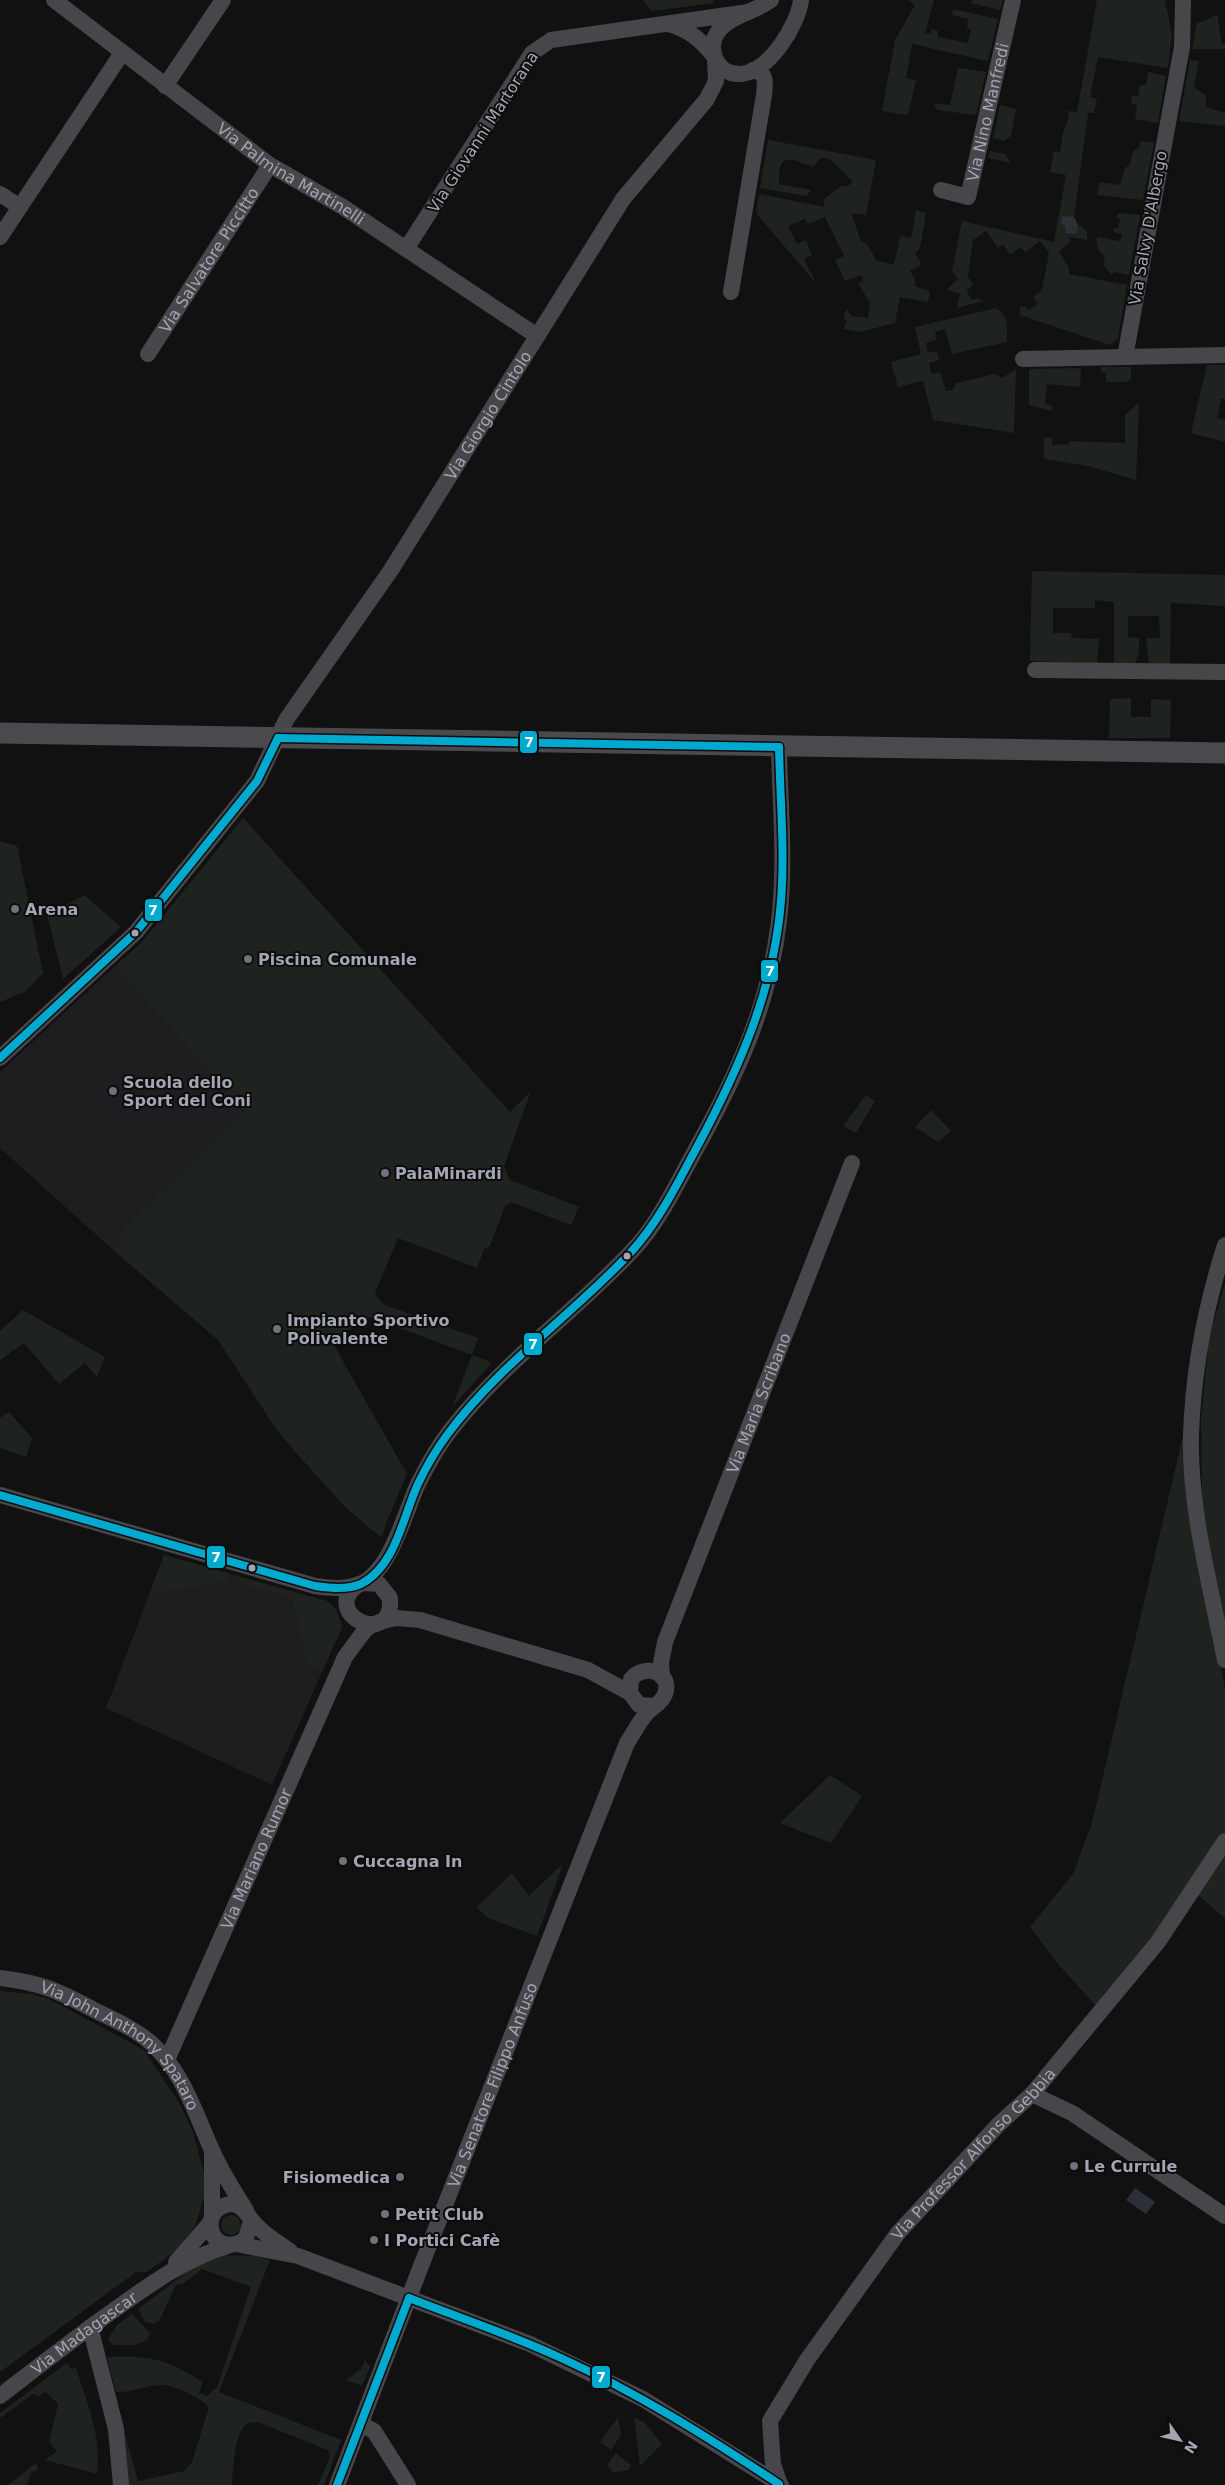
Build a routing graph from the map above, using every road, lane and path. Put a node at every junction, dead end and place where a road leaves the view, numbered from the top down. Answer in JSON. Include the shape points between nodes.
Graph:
{"nodes":[{"id":1,"x":54,"y":0,"type":"edge"},
{"id":2,"x":223,"y":0,"type":"edge"},
{"id":3,"x":801,"y":0,"type":"edge"},
{"id":4,"x":810,"y":0,"type":"edge"},
{"id":5,"x":1013,"y":0,"type":"edge"},
{"id":6,"x":1183,"y":0,"type":"edge"},
{"id":7,"x":768,"y":1,"type":"edge"},
{"id":8,"x":750,"y":12,"type":"junction"},
{"id":9,"x":664,"y":23,"type":"junction"},
{"id":10,"x":792,"y":27,"type":"junction"},
{"id":11,"x":122,"y":54,"type":"junction"},
{"id":12,"x":714,"y":57,"type":"junction"},
{"id":13,"x":752,"y":71,"type":"junction"},
{"id":14,"x":165,"y":86,"type":"junction"},
{"id":15,"x":764,"y":95,"type":"junction"},
{"id":16,"x":707,"y":99,"type":"junction"},
{"id":17,"x":270,"y":165,"type":"junction"},
{"id":18,"x":940,"y":190,"type":"dead end"},
{"id":19,"x":0,"y":194,"type":"edge"},
{"id":20,"x":20,"y":207,"type":"junction"},
{"id":21,"x":0,"y":237,"type":"edge"},
{"id":22,"x":406,"y":249,"type":"junction"},
{"id":23,"x":731,"y":292,"type":"dead end"},
{"id":24,"x":537,"y":336,"type":"junction"},
{"id":25,"x":148,"y":354,"type":"dead end"},
{"id":26,"x":1225,"y":355,"type":"edge"},
{"id":27,"x":1125,"y":357,"type":"junction"},
{"id":28,"x":1023,"y":359,"type":"dead end"},
{"id":29,"x":1035,"y":670,"type":"dead end"},
{"id":30,"x":1225,"y":672,"type":"edge"},
{"id":31,"x":0,"y":733,"type":"edge"},
{"id":32,"x":278,"y":738,"type":"junction"},
{"id":33,"x":779,"y":747,"type":"junction"},
{"id":34,"x":1225,"y":752,"type":"edge"},
{"id":35,"x":0,"y":1058,"type":"edge"},
{"id":36,"x":852,"y":1163,"type":"dead end"},
{"id":37,"x":1225,"y":1245,"type":"edge"},
{"id":38,"x":0,"y":1495,"type":"edge"},
{"id":39,"x":391,"y":1549,"type":"junction"},
{"id":40,"x":361,"y":1584,"type":"junction"},
{"id":41,"x":314,"y":1586,"type":"junction"},
{"id":42,"x":388,"y":1595,"type":"junction"},
{"id":43,"x":348,"y":1608,"type":"junction"},
{"id":44,"x":420,"y":1620,"type":"junction"},
{"id":45,"x":376,"y":1623,"type":"junction"},
{"id":46,"x":665,"y":1642,"type":"junction"},
{"id":47,"x":345,"y":1657,"type":"junction"},
{"id":48,"x":1225,"y":1660,"type":"edge"},
{"id":49,"x":588,"y":1670,"type":"junction"},
{"id":50,"x":641,"y":1671,"type":"junction"},
{"id":51,"x":662,"y":1677,"type":"junction"},
{"id":52,"x":631,"y":1696,"type":"junction"},
{"id":53,"x":654,"y":1706,"type":"junction"},
{"id":54,"x":627,"y":1743,"type":"junction"},
{"id":55,"x":1225,"y":1841,"type":"edge"},
{"id":56,"x":0,"y":1978,"type":"edge"},
{"id":57,"x":167,"y":2060,"type":"junction"},
{"id":58,"x":1032,"y":2094,"type":"junction"},
{"id":59,"x":211,"y":2148,"type":"junction"},
{"id":60,"x":249,"y":2216,"type":"junction"},
{"id":61,"x":1225,"y":2216,"type":"edge"},
{"id":62,"x":211,"y":2220,"type":"junction"},
{"id":63,"x":233,"y":2245,"type":"junction"},
{"id":64,"x":298,"y":2256,"type":"junction"},
{"id":65,"x":168,"y":2271,"type":"junction"},
{"id":66,"x":409,"y":2298,"type":"junction"},
{"id":67,"x":90,"y":2327,"type":"junction"},
{"id":68,"x":0,"y":2396,"type":"edge"},
{"id":69,"x":361,"y":2424,"type":"junction"},
{"id":70,"x":121,"y":2485,"type":"edge"},
{"id":71,"x":337,"y":2485,"type":"edge"},
{"id":72,"x":408,"y":2485,"type":"edge"},
{"id":73,"x":780,"y":2485,"type":"edge"}],
"edges":[{"from":1,"to":11,"type":"street","name":"Via Palmina Martinelli"},
{"from":2,"to":14,"type":"street"},
{"from":3,"to":10,"type":"street"},
{"from":4,"to":10,"type":"street"},
{"from":5,"to":18,"type":"street","name":"Via Nino Manfredi","via":[[968,197]]},
{"from":6,"to":27,"type":"street","name":"Via Salvy D'Albergo","via":[[1182,48]]},
{"from":7,"to":8,"type":"street","name":"Via Giorgio Cintolo"},
{"from":8,"to":9,"type":"street","name":"Via Giovanni Martorana"},
{"from":8,"to":12,"type":"street","name":"Via Giorgio Cintolo","via":[[727,23],[716,34]]},
{"from":9,"to":12,"type":"street","via":[[699,39]]},
{"from":9,"to":22,"type":"street","name":"Via Giovanni Martorana","via":[[551,40],[532,53]]},
{"from":10,"to":13,"type":"street","name":"Via Giorgio Cintolo","via":[[778,49]]},
{"from":10,"to":15,"type":"street"},
{"from":11,"to":14,"type":"street","name":"Via Palmina Martinelli"},
{"from":11,"to":20,"type":"street"},
{"from":12,"to":13,"type":"street","via":[[728,72]]},
{"from":12,"to":16,"type":"street","name":"Via Giorgio Cintolo","via":[[716,81]]},
{"from":13,"to":15,"type":"street","via":[[764,77]]},
{"from":13,"to":16,"type":"street","name":"Via Giorgio Cintolo"},
{"from":14,"to":17,"type":"street","name":"Via Palmina Martinelli"},
{"from":15,"to":23,"type":"street"},
{"from":16,"to":24,"type":"street","name":"Via Giorgio Cintolo","via":[[623,198]]},
{"from":17,"to":22,"type":"street","name":"Via Palmina Martinelli","via":[[343,207]]},
{"from":17,"to":25,"type":"street","name":"Via Salvatore Piccitto"},
{"from":19,"to":20,"type":"street"},
{"from":20,"to":21,"type":"street"},
{"from":22,"to":24,"type":"street","name":"Via Palmina Martinelli"},
{"from":24,"to":32,"type":"street","name":"Via Giorgio Cintolo","via":[[391,570],[286,720]]},
{"from":26,"to":27,"type":"street"},
{"from":27,"to":28,"type":"street"},
{"from":29,"to":30,"type":"street"},
{"from":31,"to":32,"type":"main road"},
{"from":32,"to":33,"type":"main road"},
{"from":32,"to":35,"type":"street","name":"Via Giorgio Cintolo","via":[[257,781],[136,932]]},
{"from":33,"to":34,"type":"main road"},
{"from":33,"to":39,"type":"street","via":[[779,919],[765,991],[739,1067],[648,1232],[616,1268],[490,1384],[453,1427],[418,1484]]},
{"from":36,"to":46,"type":"street","name":"Via Maria Scribano"},
{"from":37,"to":48,"type":"street","via":[[1199,1354],[1191,1435],[1193,1482]]},
{"from":38,"to":41,"type":"street"},
{"from":39,"to":40,"type":"street","via":[[377,1570]]},
{"from":39,"to":42,"type":"street","via":[[385,1573]]},
{"from":40,"to":41,"type":"street","via":[[338,1588]]},
{"from":40,"to":42,"type":"street","via":[[379,1584]]},
{"from":40,"to":43,"type":"street","via":[[349,1596]]},
{"from":41,"to":43,"type":"street"},
{"from":42,"to":44,"type":"street"},
{"from":42,"to":45,"type":"street","via":[[388,1612]]},
{"from":43,"to":45,"type":"street","via":[[356,1620],[367,1625]]},
{"from":43,"to":47,"type":"street","via":[[350,1629]]},
{"from":44,"to":45,"type":"street","via":[[396,1618]]},
{"from":44,"to":49,"type":"street"},
{"from":45,"to":47,"type":"street","via":[[365,1630]]},
{"from":46,"to":50,"type":"street","via":[[653,1661]]},
{"from":46,"to":51,"type":"street"},
{"from":47,"to":57,"type":"street","name":"Via Mariano Rumor"},
{"from":49,"to":50,"type":"street"},
{"from":49,"to":52,"type":"street"},
{"from":50,"to":51,"type":"street","via":[[654,1670]]},
{"from":50,"to":52,"type":"street","via":[[631,1679]]},
{"from":51,"to":53,"type":"street","via":[[665,1695]]},
{"from":52,"to":53,"type":"street","via":[[639,1705]]},
{"from":52,"to":54,"type":"street"},
{"from":53,"to":54,"type":"street","via":[[645,1714]]},
{"from":54,"to":66,"type":"street","name":"Via Senatore Filippo Anfuso"},
{"from":55,"to":58,"type":"street","name":"Via Professor Alfonso Gebbia","via":[[1158,1942]]},
{"from":56,"to":57,"type":"street","name":"Via John Anthony Spataro","via":[[33,1982],[57,1990],[139,2033]]},
{"from":57,"to":59,"type":"street","name":"Via John Anthony Spataro","via":[[194,2104]]},
{"from":58,"to":61,"type":"street","via":[[1072,2113]]},
{"from":58,"to":73,"type":"street","name":"Via Professor Alfonso Gebbia","via":[[999,2124],[898,2234],[807,2360],[770,2421],[773,2464]]},
{"from":59,"to":60,"type":"street"},
{"from":59,"to":62,"type":"street"},
{"from":60,"to":62,"type":"street","via":[[236,2205],[225,2205]]},
{"from":60,"to":63,"type":"street","via":[[246,2238]]},
{"from":60,"to":64,"type":"street"},
{"from":62,"to":63,"type":"street","via":[[211,2230],[218,2241]]},
{"from":62,"to":65,"type":"street"},
{"from":63,"to":64,"type":"street"},
{"from":63,"to":65,"type":"street","via":[[200,2255]]},
{"from":64,"to":66,"type":"street"},
{"from":65,"to":67,"type":"street","name":"Via Madagascar"},
{"from":66,"to":69,"type":"street","name":"Via Senatore Filippo Anfuso"},
{"from":66,"to":73,"type":"street","via":[[530,2344],[605,2379],[679,2420]]},
{"from":67,"to":68,"type":"street","name":"Via Madagascar"},
{"from":67,"to":70,"type":"street","via":[[116,2428]]},
{"from":69,"to":71,"type":"street","name":"Via Senatore Filippo Anfuso"},
{"from":69,"to":72,"type":"street","via":[[374,2431]]}]}
